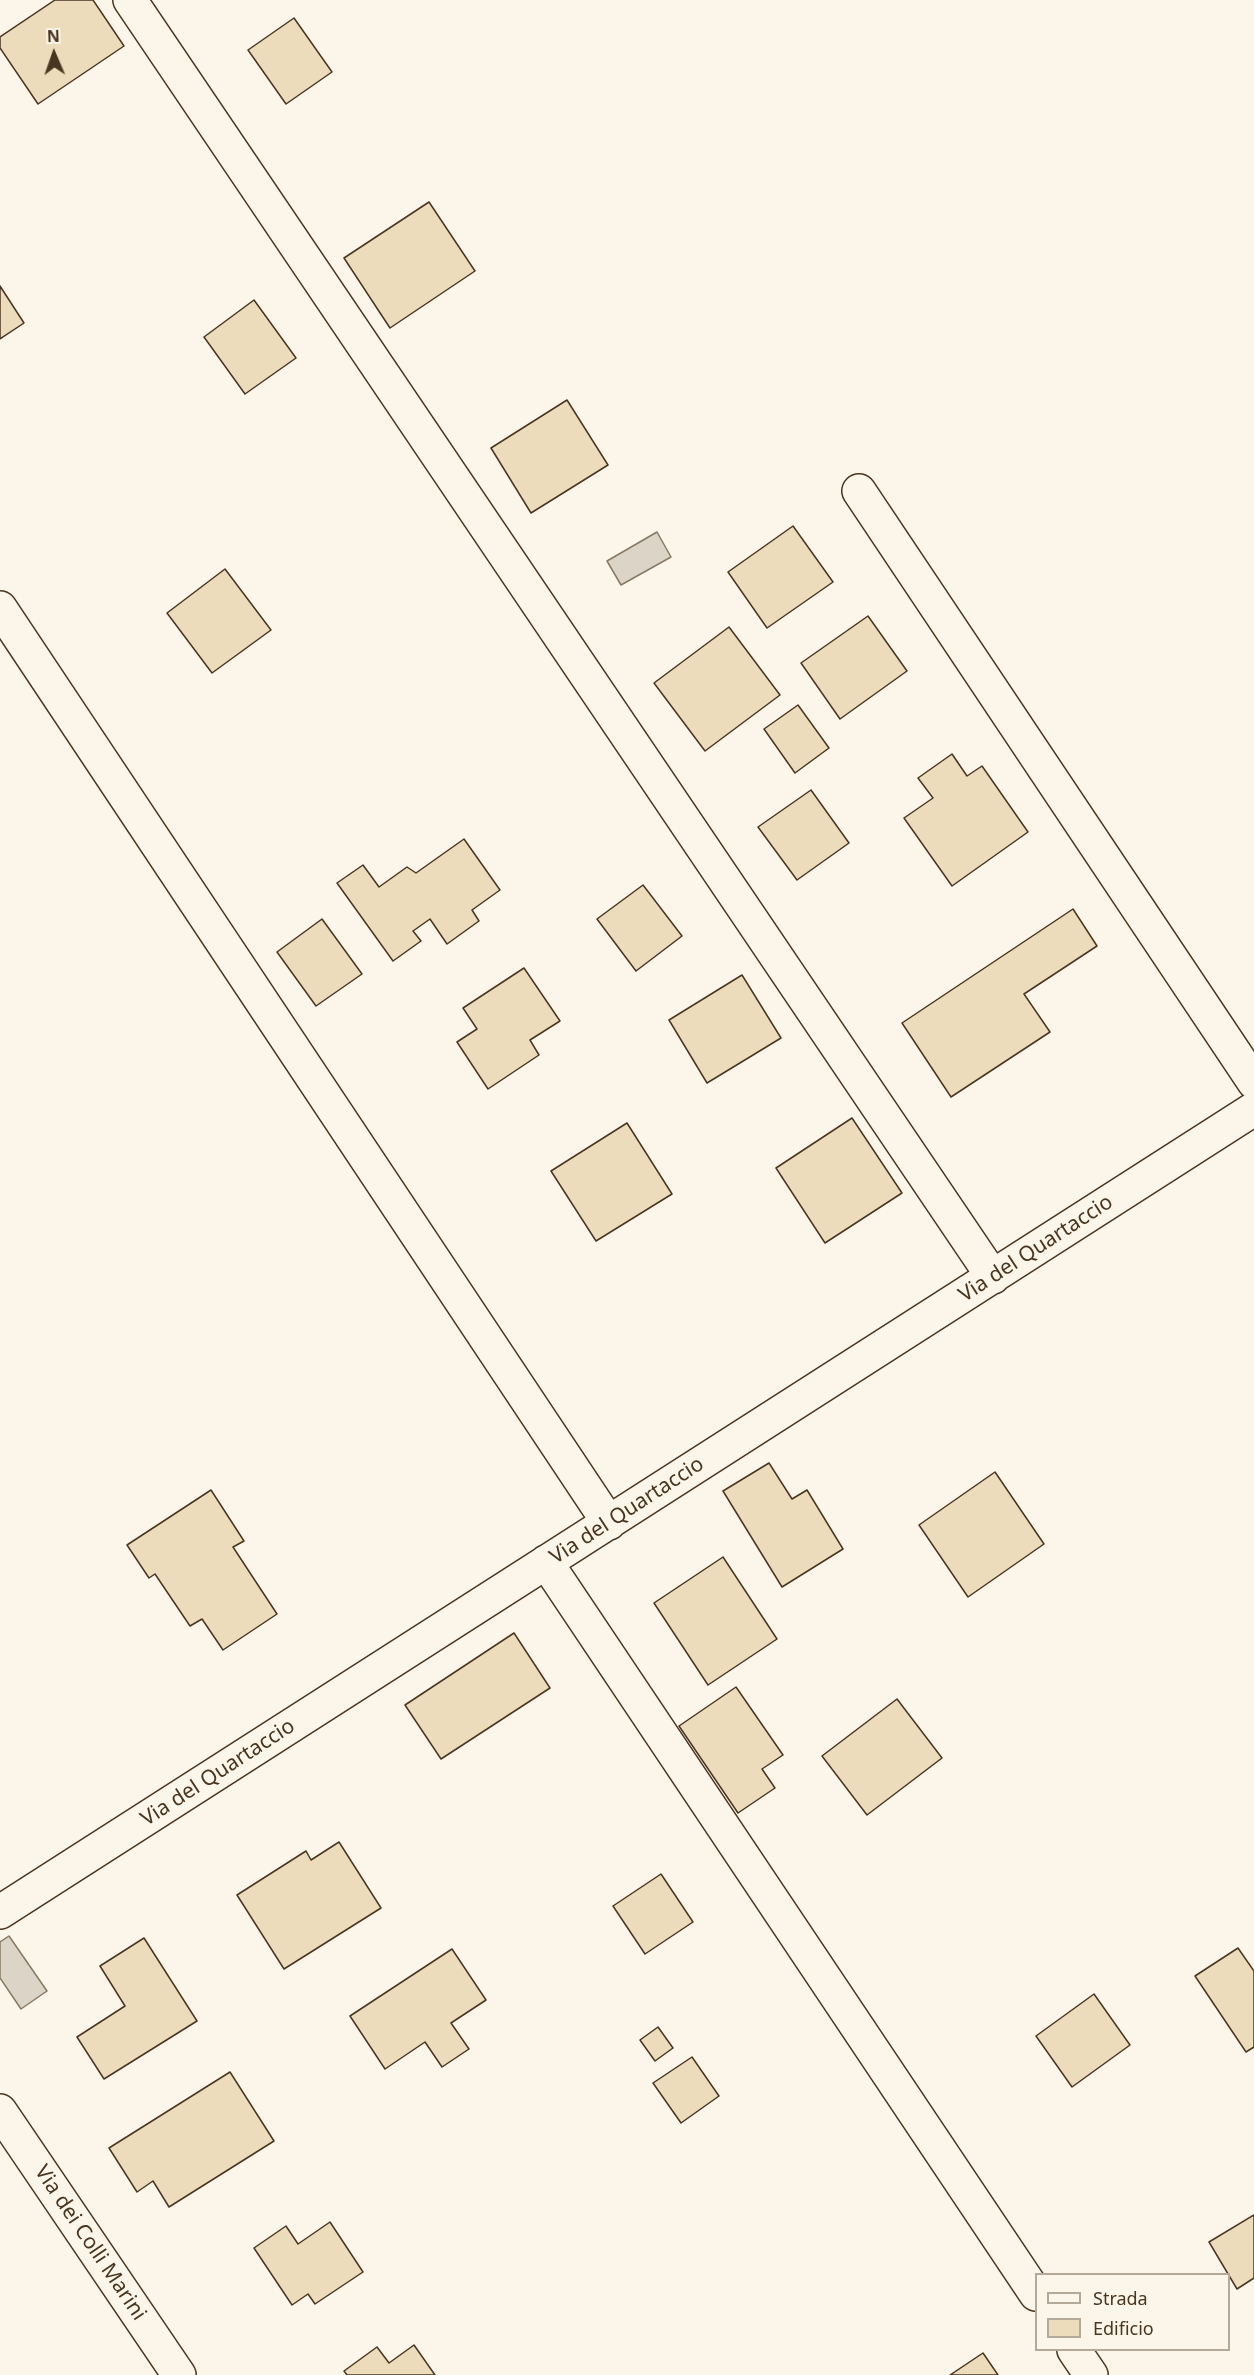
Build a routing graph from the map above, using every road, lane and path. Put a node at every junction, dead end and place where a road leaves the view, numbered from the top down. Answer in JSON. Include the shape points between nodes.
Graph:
{"nodes":[{"id":1,"x":130,"y":0,"type":"edge"},
{"id":2,"x":859,"y":491,"type":"dead end"},
{"id":3,"x":0,"y":608,"type":"edge"},
{"id":4,"x":1254,"y":1082,"type":"edge"},
{"id":5,"x":1254,"y":1109,"type":"edge"},
{"id":6,"x":993,"y":1277,"type":"junction"},
{"id":7,"x":609,"y":1523,"type":"junction"},
{"id":8,"x":546,"y":1562,"type":"junction"},
{"id":9,"x":0,"y":1912,"type":"edge"},
{"id":10,"x":0,"y":2110,"type":"edge"},
{"id":11,"x":1035,"y":2293,"type":"edge"},
{"id":12,"x":1075,"y":2351,"type":"edge"},
{"id":13,"x":180,"y":2375,"type":"edge"},
{"id":14,"x":1091,"y":2375,"type":"edge"}],
"edges":[{"from":1,"to":6,"type":"street"},
{"from":2,"to":4,"type":"street"},
{"from":3,"to":7,"type":"street"},
{"from":5,"to":6,"type":"street","name":"Via del Quartaccio"},
{"from":6,"to":7,"type":"street","name":"Via del Quartaccio"},
{"from":7,"to":8,"type":"street","name":"Via del Quartaccio"},
{"from":8,"to":9,"type":"street","name":"Via del Quartaccio"},
{"from":8,"to":11,"type":"street"},
{"from":10,"to":13,"type":"street","name":"Via dei Colli Marini"},
{"from":12,"to":14,"type":"street"}]}
